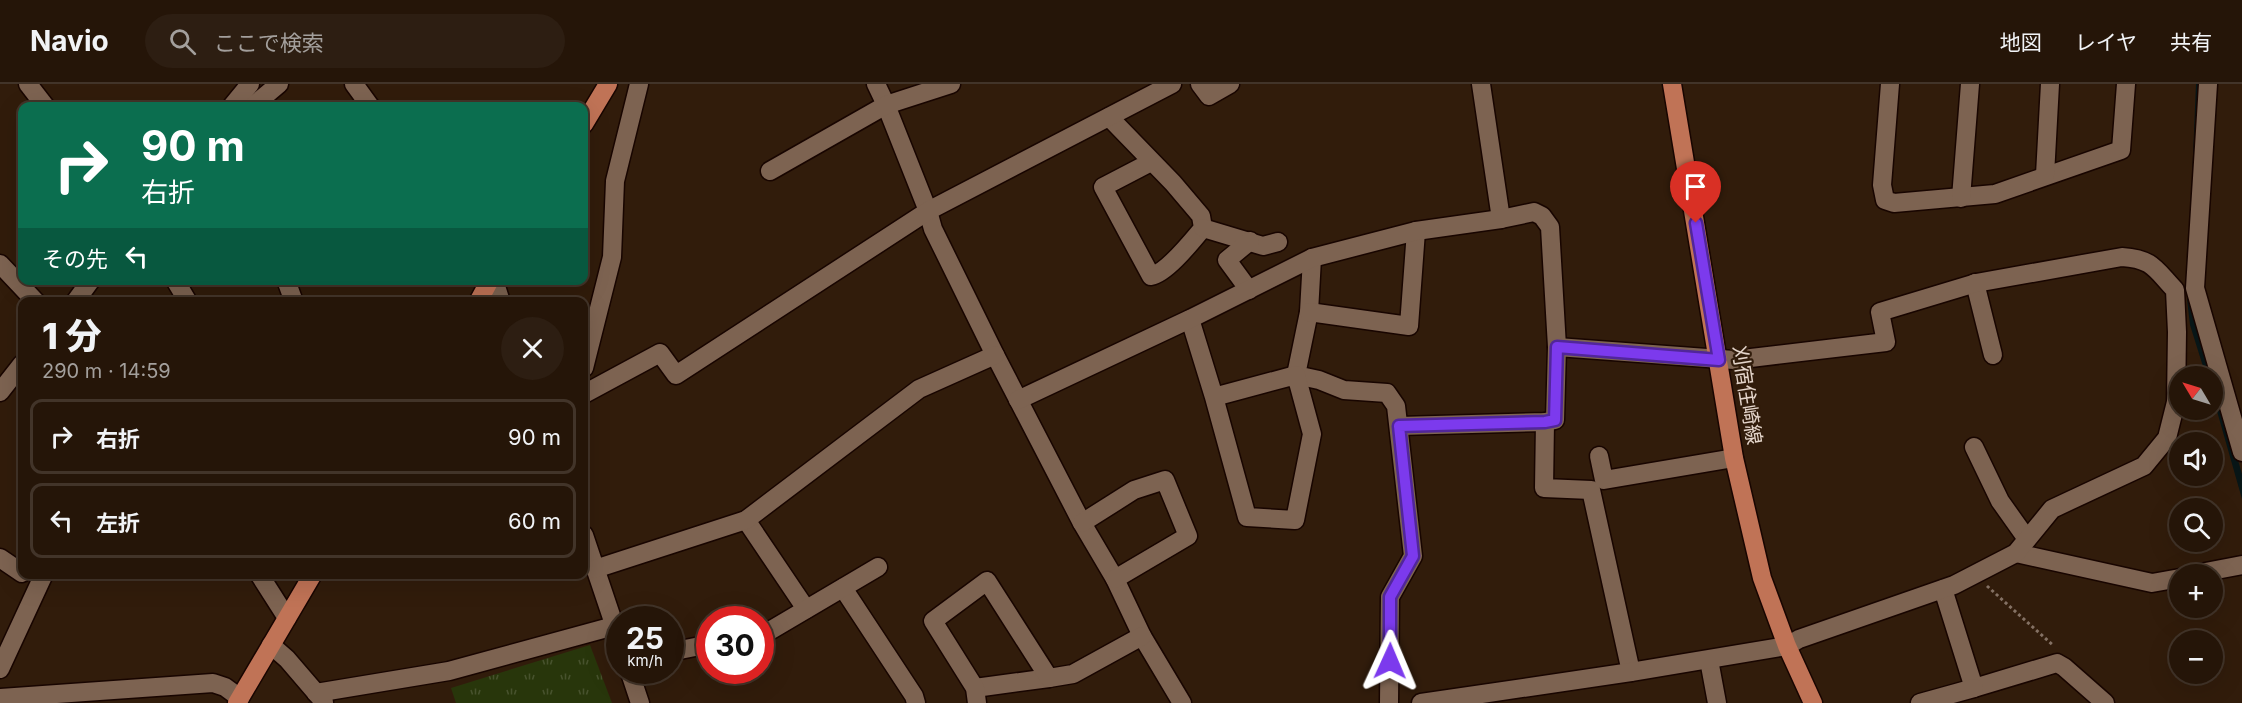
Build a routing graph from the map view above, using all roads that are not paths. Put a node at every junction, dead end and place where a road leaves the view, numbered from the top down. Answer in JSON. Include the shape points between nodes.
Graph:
{"nodes":[{"id":1,"x":27,"y":84,"type":"edge"},
{"id":2,"x":250,"y":84,"type":"edge"},
{"id":3,"x":279,"y":84,"type":"edge"},
{"id":4,"x":354,"y":84,"type":"edge"},
{"id":5,"x":608,"y":84,"type":"edge"},
{"id":6,"x":639,"y":84,"type":"edge"},
{"id":7,"x":876,"y":84,"type":"edge"},
{"id":8,"x":951,"y":84,"type":"edge"},
{"id":9,"x":1172,"y":84,"type":"edge"},
{"id":10,"x":1200,"y":84,"type":"edge"},
{"id":11,"x":1230,"y":84,"type":"edge"},
{"id":12,"x":1481,"y":84,"type":"edge"},
{"id":13,"x":1672,"y":84,"type":"edge"},
{"id":14,"x":1890,"y":84,"type":"edge"},
{"id":15,"x":1970,"y":84,"type":"edge"},
{"id":16,"x":2049,"y":84,"type":"edge"},
{"id":17,"x":2126,"y":84,"type":"edge"},
{"id":18,"x":2208,"y":84,"type":"edge"},
{"id":19,"x":42,"y":102,"type":"edge"},
{"id":20,"x":235,"y":102,"type":"edge"},
{"id":21,"x":258,"y":102,"type":"edge"},
{"id":22,"x":367,"y":102,"type":"edge"},
{"id":23,"x":886,"y":105,"type":"junction"},
{"id":24,"x":588,"y":117,"type":"edge"},
{"id":25,"x":1109,"y":117,"type":"junction"},
{"id":26,"x":1151,"y":162,"type":"junction"},
{"id":27,"x":770,"y":171,"type":"dead end"},
{"id":28,"x":2045,"y":175,"type":"junction"},
{"id":29,"x":1961,"y":198,"type":"junction"},
{"id":30,"x":928,"y":211,"type":"junction"},
{"id":31,"x":1501,"y":219,"type":"junction"},
{"id":32,"x":1203,"y":228,"type":"junction"},
{"id":33,"x":1416,"y":231,"type":"junction"},
{"id":34,"x":1250,"y":241,"type":"junction"},
{"id":35,"x":1278,"y":242,"type":"dead end"},
{"id":36,"x":1312,"y":258,"type":"junction"},
{"id":37,"x":0,"y":264,"type":"edge"},
{"id":38,"x":18,"y":283,"type":"edge"},
{"id":39,"x":1975,"y":283,"type":"junction"},
{"id":40,"x":20,"y":285,"type":"edge"},
{"id":41,"x":2195,"y":288,"type":"junction"},
{"id":42,"x":1249,"y":290,"type":"junction"},
{"id":43,"x":2175,"y":290,"type":"junction"},
{"id":44,"x":31,"y":297,"type":"edge"},
{"id":45,"x":1309,"y":312,"type":"junction"},
{"id":46,"x":1190,"y":319,"type":"junction"},
{"id":47,"x":1557,"y":347,"type":"junction"},
{"id":48,"x":588,"y":352,"type":"edge"},
{"id":49,"x":995,"y":355,"type":"junction"},
{"id":50,"x":1993,"y":355,"type":"dead end"},
{"id":51,"x":1719,"y":360,"type":"junction"},
{"id":52,"x":18,"y":369,"type":"edge"},
{"id":53,"x":1296,"y":375,"type":"junction"},
{"id":54,"x":0,"y":392,"type":"edge"},
{"id":55,"x":588,"y":392,"type":"edge"},
{"id":56,"x":1214,"y":397,"type":"junction"},
{"id":57,"x":1018,"y":400,"type":"junction"},
{"id":58,"x":1545,"y":422,"type":"junction"},
{"id":59,"x":1399,"y":426,"type":"junction"},
{"id":60,"x":1974,"y":447,"type":"dead end"},
{"id":61,"x":2242,"y":452,"type":"edge"},
{"id":62,"x":1599,"y":456,"type":"dead end"},
{"id":63,"x":1734,"y":458,"type":"junction"},
{"id":64,"x":746,"y":520,"type":"junction"},
{"id":65,"x":1082,"y":523,"type":"junction"},
{"id":66,"x":2022,"y":546,"type":"junction"},
{"id":67,"x":588,"y":548,"type":"edge"},
{"id":68,"x":0,"y":558,"type":"edge"},
{"id":69,"x":2242,"y":565,"type":"edge"},
{"id":70,"x":878,"y":567,"type":"dead end"},
{"id":71,"x":18,"y":568,"type":"edge"},
{"id":72,"x":595,"y":569,"type":"junction"},
{"id":73,"x":2223,"y":569,"type":"edge"},
{"id":74,"x":32,"y":579,"type":"edge"},
{"id":75,"x":262,"y":579,"type":"edge"},
{"id":76,"x":310,"y":579,"type":"edge"},
{"id":77,"x":1115,"y":579,"type":"junction"},
{"id":78,"x":2169,"y":580,"type":"edge"},
{"id":79,"x":843,"y":588,"type":"junction"},
{"id":80,"x":1943,"y":589,"type":"junction"},
{"id":81,"x":608,"y":606,"type":"edge"},
{"id":82,"x":806,"y":609,"type":"junction"},
{"id":83,"x":287,"y":618,"type":"junction"},
{"id":84,"x":774,"y":626,"type":"edge"},
{"id":85,"x":606,"y":636,"type":"edge"},
{"id":86,"x":1142,"y":636,"type":"junction"},
{"id":87,"x":271,"y":645,"type":"junction"},
{"id":88,"x":1787,"y":646,"type":"junction"},
{"id":89,"x":1709,"y":660,"type":"junction"},
{"id":90,"x":0,"y":669,"type":"edge"},
{"id":91,"x":1631,"y":672,"type":"junction"},
{"id":92,"x":1049,"y":678,"type":"junction"},
{"id":93,"x":634,"y":684,"type":"edge"},
{"id":94,"x":1974,"y":688,"type":"junction"},
{"id":95,"x":976,"y":695,"type":"edge"},
{"id":96,"x":1506,"y":697,"type":"edge"},
{"id":97,"x":0,"y":698,"type":"edge"},
{"id":98,"x":320,"y":698,"type":"edge"},
{"id":99,"x":238,"y":700,"type":"edge"},
{"id":100,"x":640,"y":703,"type":"edge"},
{"id":101,"x":916,"y":703,"type":"edge"},
{"id":102,"x":1182,"y":703,"type":"edge"},
{"id":103,"x":1389,"y":703,"type":"edge"},
{"id":104,"x":1420,"y":703,"type":"edge"},
{"id":105,"x":1717,"y":703,"type":"edge"},
{"id":106,"x":1813,"y":703,"type":"edge"},
{"id":107,"x":1920,"y":703,"type":"edge"},
{"id":108,"x":2105,"y":703,"type":"edge"}],
"edges":[{"from":1,"to":19,"type":"street"},
{"from":2,"to":20,"type":"street"},
{"from":3,"to":21,"type":"street"},
{"from":4,"to":22,"type":"street"},
{"from":5,"to":24,"type":"main road"},
{"from":6,"to":48,"type":"street","via":[[615,181],[612,257]]},
{"from":7,"to":23,"type":"street"},
{"from":8,"to":23,"type":"street"},
{"from":9,"to":25,"type":"street"},
{"from":10,"to":11,"type":"street","via":[[1209,96]]},
{"from":12,"to":31,"type":"street"},
{"from":13,"to":51,"type":"main road","name":"刈宿住崎線"},
{"from":14,"to":29,"type":"street","via":[[1882,185],[1885,200],[1894,203]]},
{"from":15,"to":29,"type":"street"},
{"from":16,"to":28,"type":"street"},
{"from":17,"to":28,"type":"street","via":[[2121,150]]},
{"from":18,"to":41,"type":"street"},
{"from":23,"to":27,"type":"street"},
{"from":23,"to":30,"type":"street"},
{"from":25,"to":26,"type":"street"},
{"from":25,"to":30,"type":"street"},
{"from":26,"to":32,"type":"street","via":[[1201,216]]},
{"from":26,"to":32,"type":"street","via":[[1103,187],[1151,276],[1157,275]]},
{"from":28,"to":29,"type":"street","via":[[1995,194]]},
{"from":30,"to":49,"type":"street","via":[[933,229]]},
{"from":30,"to":55,"type":"street","via":[[676,375],[660,353]]},
{"from":31,"to":33,"type":"street"},
{"from":31,"to":47,"type":"street","via":[[1534,212],[1550,227]]},
{"from":32,"to":34,"type":"street"},
{"from":33,"to":36,"type":"street"},
{"from":33,"to":45,"type":"street","via":[[1409,326]]},
{"from":34,"to":35,"type":"street","via":[[1263,246]]},
{"from":34,"to":42,"type":"street","via":[[1227,260]]},
{"from":36,"to":42,"type":"street"},
{"from":36,"to":45,"type":"street"},
{"from":37,"to":38,"type":"street"},
{"from":39,"to":43,"type":"street","via":[[2122,257],[2148,262]]},
{"from":39,"to":50,"type":"street"},
{"from":39,"to":51,"type":"street","via":[[1880,312],[1886,342]]},
{"from":40,"to":44,"type":"street"},
{"from":41,"to":43,"type":"street"},
{"from":41,"to":61,"type":"street"},
{"from":42,"to":46,"type":"street"},
{"from":43,"to":66,"type":"street","via":[[2176,402],[2167,438],[2144,466],[2052,509]]},
{"from":45,"to":53,"type":"street"},
{"from":46,"to":56,"type":"street"},
{"from":46,"to":57,"type":"street"},
{"from":47,"to":51,"type":"street"},
{"from":47,"to":58,"type":"street","via":[[1555,420]]},
{"from":49,"to":57,"type":"street"},
{"from":49,"to":64,"type":"street","via":[[919,389]]},
{"from":51,"to":63,"type":"main road","name":"刈宿住崎線"},
{"from":52,"to":54,"type":"street"},
{"from":53,"to":56,"type":"street"},
{"from":53,"to":56,"type":"street","via":[[1312,434],[1295,520],[1247,517]]},
{"from":53,"to":59,"type":"street","via":[[1344,390],[1387,393],[1396,406]]},
{"from":57,"to":65,"type":"street"},
{"from":58,"to":59,"type":"street"},
{"from":58,"to":91,"type":"street","via":[[1544,488],[1591,490]]},
{"from":59,"to":103,"type":"street","via":[[1413,556],[1390,597]]},
{"from":60,"to":66,"type":"street"},
{"from":62,"to":63,"type":"street","via":[[1604,480]]},
{"from":63,"to":88,"type":"main road","name":"刈宿住崎線","via":[[1762,578]]},
{"from":64,"to":72,"type":"street"},
{"from":64,"to":82,"type":"street"},
{"from":65,"to":77,"type":"street"},
{"from":65,"to":77,"type":"street","via":[[1134,490],[1165,480],[1188,537]]},
{"from":66,"to":78,"type":"street","via":[[2152,583]]},
{"from":66,"to":80,"type":"street"},
{"from":67,"to":72,"type":"street"},
{"from":68,"to":71,"type":"street"},
{"from":69,"to":73,"type":"street"},
{"from":70,"to":79,"type":"street"},
{"from":72,"to":81,"type":"street"},
{"from":74,"to":90,"type":"street"},
{"from":75,"to":83,"type":"street"},
{"from":76,"to":83,"type":"main road"},
{"from":77,"to":86,"type":"street"},
{"from":79,"to":82,"type":"street"},
{"from":79,"to":101,"type":"street"},
{"from":80,"to":88,"type":"street"},
{"from":80,"to":94,"type":"street"},
{"from":82,"to":84,"type":"street"},
{"from":83,"to":87,"type":"main road"},
{"from":85,"to":98,"type":"street"},
{"from":86,"to":92,"type":"street","via":[[1073,674]]},
{"from":86,"to":102,"type":"street"},
{"from":87,"to":98,"type":"street"},
{"from":87,"to":99,"type":"main road"},
{"from":88,"to":89,"type":"street"},
{"from":88,"to":106,"type":"main road","name":"刈宿住崎線"},
{"from":89,"to":91,"type":"street"},
{"from":89,"to":105,"type":"street"},
{"from":91,"to":96,"type":"street"},
{"from":92,"to":95,"type":"street"},
{"from":92,"to":95,"type":"street","via":[[987,581],[933,621]]},
{"from":93,"to":100,"type":"street"},
{"from":94,"to":107,"type":"street"},
{"from":94,"to":108,"type":"street","via":[[2057,663]]},
{"from":96,"to":104,"type":"street"},
{"from":97,"to":99,"type":"street","via":[[213,683],[225,687]]}]}
